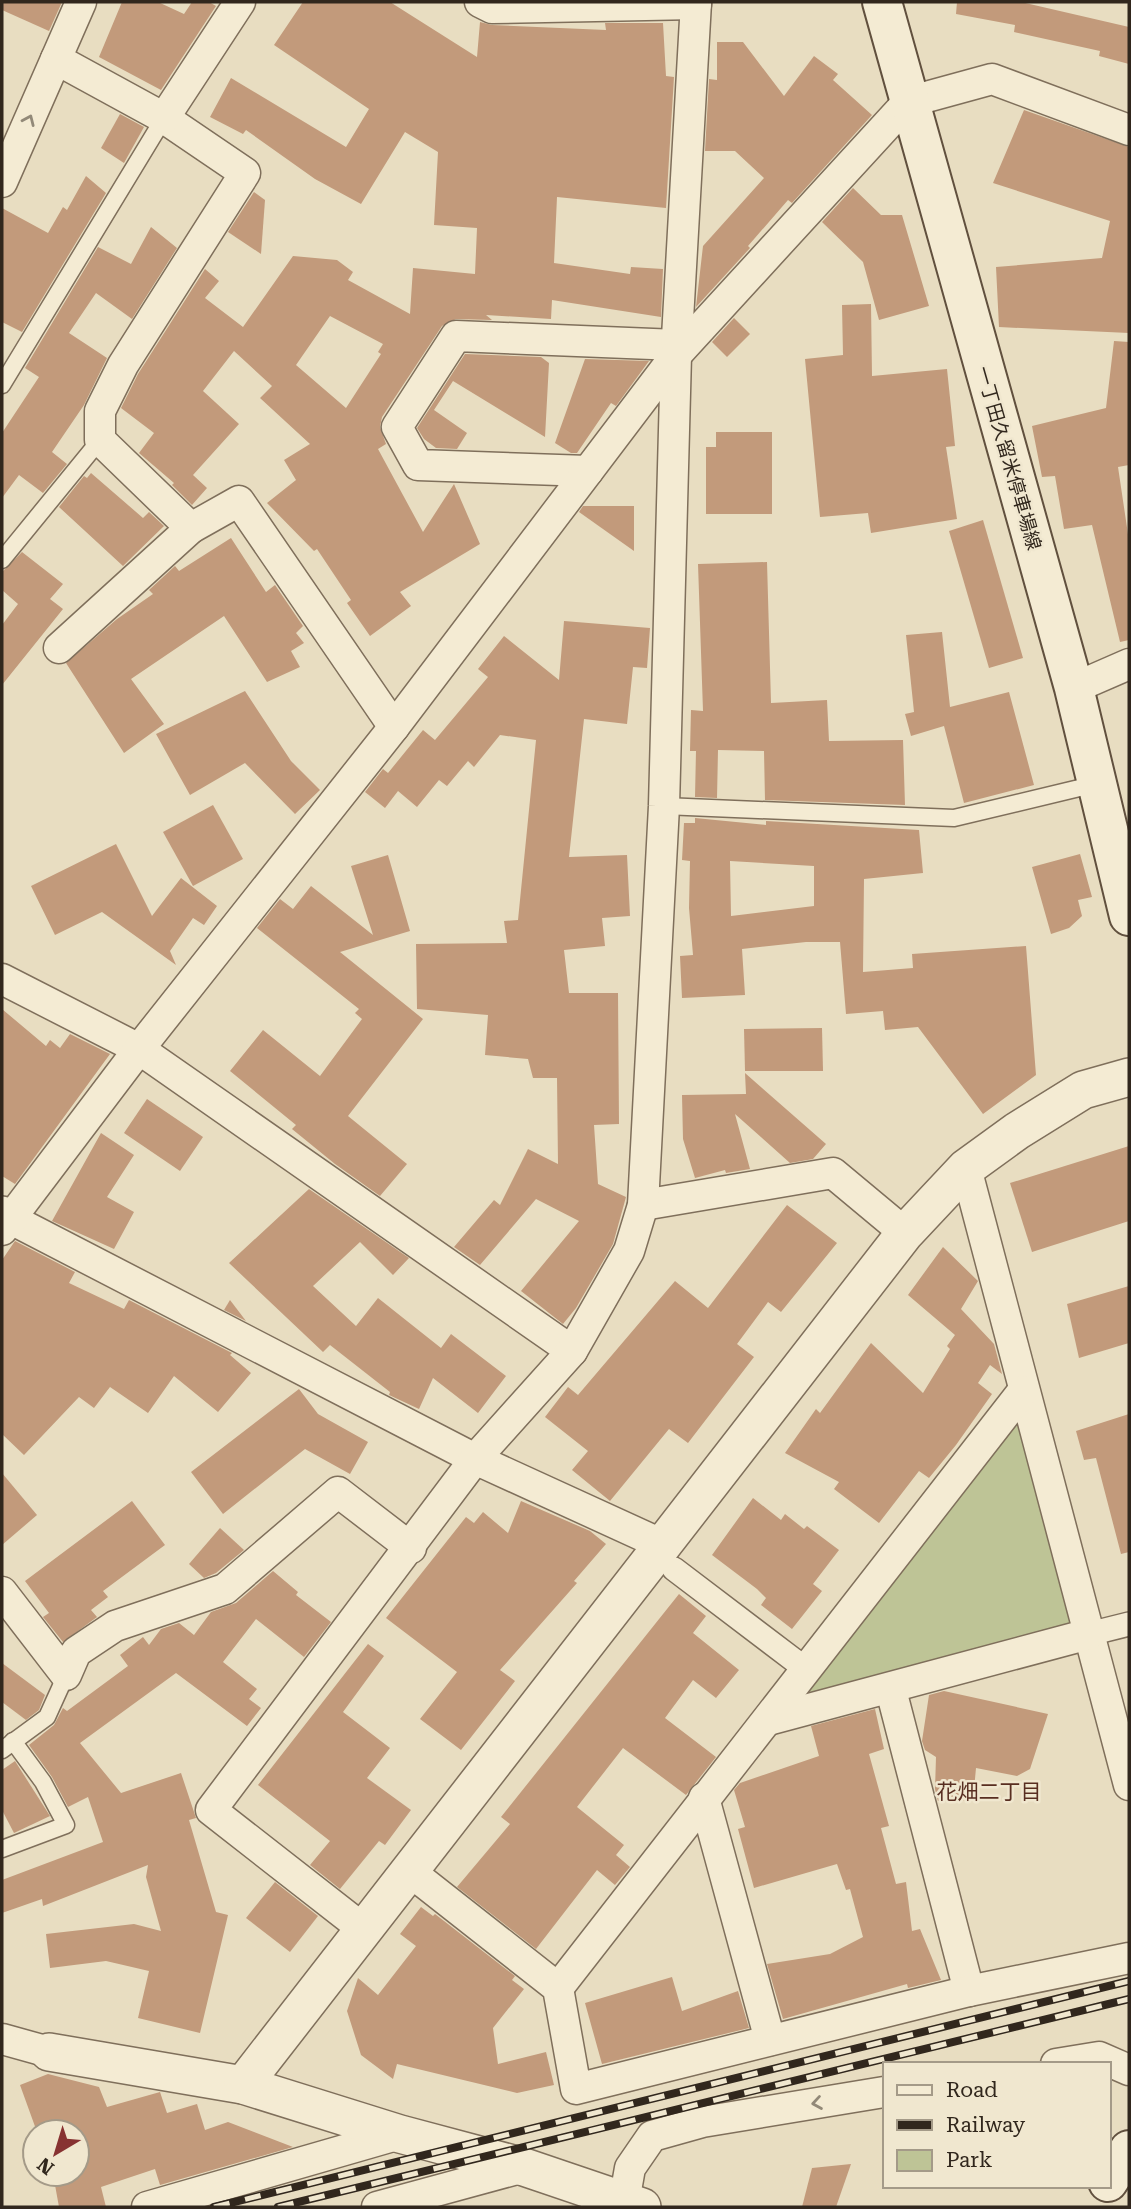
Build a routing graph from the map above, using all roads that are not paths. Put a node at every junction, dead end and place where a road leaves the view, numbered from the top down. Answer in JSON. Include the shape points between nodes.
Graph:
{"nodes":[{"id":1,"x":81,"y":2,"type":"edge"},
{"id":2,"x":240,"y":2,"type":"edge"},
{"id":3,"x":480,"y":2,"type":"edge"},
{"id":4,"x":882,"y":2,"type":"edge"},
{"id":5,"x":696,"y":3,"type":"edge"},
{"id":6,"x":56,"y":59,"type":"junction"},
{"id":7,"x":908,"y":102,"type":"junction"},
{"id":8,"x":164,"y":118,"type":"junction"},
{"id":9,"x":1129,"y":130,"type":"edge"},
{"id":10,"x":2,"y":182,"type":"edge"},
{"id":11,"x":676,"y":350,"type":"junction"},
{"id":12,"x":2,"y":385,"type":"edge"},
{"id":13,"x":100,"y":440,"type":"junction"},
{"id":14,"x":588,"y":471,"type":"junction"},
{"id":15,"x":191,"y":528,"type":"junction"},
{"id":16,"x":2,"y":559,"type":"edge"},
{"id":17,"x":59,"y":648,"type":"dead end"},
{"id":18,"x":1129,"y":664,"type":"edge"},
{"id":19,"x":1074,"y":688,"type":"junction"},
{"id":20,"x":394,"y":727,"type":"junction"},
{"id":21,"x":1096,"y":784,"type":"junction"},
{"id":22,"x":664,"y":806,"type":"junction"},
{"id":23,"x":1129,"y":916,"type":"edge"},
{"id":24,"x":2,"y":979,"type":"edge"},
{"id":25,"x":139,"y":1049,"type":"junction"},
{"id":26,"x":1129,"y":1077,"type":"edge"},
{"id":27,"x":966,"y":1168,"type":"junction"},
{"id":28,"x":643,"y":1205,"type":"junction"},
{"id":29,"x":4,"y":1221,"type":"edge"},
{"id":30,"x":905,"y":1233,"type":"junction"},
{"id":31,"x":572,"y":1351,"type":"junction"},
{"id":32,"x":1023,"y":1391,"type":"junction"},
{"id":33,"x":475,"y":1459,"type":"junction"},
{"id":34,"x":411,"y":1548,"type":"junction"},
{"id":35,"x":668,"y":1556,"type":"junction"},
{"id":36,"x":2,"y":1592,"type":"edge"},
{"id":37,"x":1129,"y":1624,"type":"edge"},
{"id":38,"x":1089,"y":1634,"type":"junction"},
{"id":39,"x":807,"y":1670,"type":"junction"},
{"id":40,"x":66,"y":1675,"type":"junction"},
{"id":41,"x":891,"y":1690,"type":"junction"},
{"id":42,"x":768,"y":1720,"type":"junction"},
{"id":43,"x":7,"y":1746,"type":"edge"},
{"id":44,"x":1129,"y":1785,"type":"edge"},
{"id":45,"x":704,"y":1798,"type":"junction"},
{"id":46,"x":2,"y":1849,"type":"edge"},
{"id":47,"x":408,"y":1870,"type":"junction"},
{"id":48,"x":362,"y":1928,"type":"junction"},
{"id":49,"x":1129,"y":1958,"type":"edge"},
{"id":50,"x":558,"y":1987,"type":"junction"},
{"id":51,"x":968,"y":1991,"type":"junction"},
{"id":52,"x":2,"y":2039,"type":"edge"},
{"id":53,"x":770,"y":2040,"type":"junction"},
{"id":54,"x":49,"y":2052,"type":"joint"},
{"id":55,"x":1068,"y":2062,"type":"edge"},
{"id":56,"x":1129,"y":2070,"type":"edge"},
{"id":57,"x":243,"y":2085,"type":"junction"},
{"id":58,"x":883,"y":2092,"type":"edge"},
{"id":59,"x":400,"y":2134,"type":"junction"},
{"id":60,"x":1129,"y":2150,"type":"edge"},
{"id":61,"x":524,"y":2167,"type":"junction"},
{"id":62,"x":1110,"y":2179,"type":"edge"},
{"id":63,"x":1104,"y":2188,"type":"edge"},
{"id":64,"x":633,"y":2205,"type":"edge"},
{"id":65,"x":146,"y":2207,"type":"edge"},
{"id":66,"x":377,"y":2207,"type":"edge"},
{"id":67,"x":1091,"y":2207,"type":"edge"}],
"edges":[{"from":1,"to":6,"type":"street"},
{"from":2,"to":8,"type":"street"},
{"from":3,"to":5,"type":"street","via":[[492,8]]},
{"from":4,"to":7,"type":"main road","name":"一丁田久留米停車場線"},
{"from":5,"to":11,"type":"street"},
{"from":6,"to":8,"type":"street"},
{"from":10,"to":6,"type":"street","one_way":true},
{"from":7,"to":9,"type":"street","via":[[992,79]]},
{"from":7,"to":11,"type":"street"},
{"from":7,"to":19,"type":"main road","name":"一丁田久留米停車場線"},
{"from":8,"to":12,"type":"lane"},
{"from":8,"to":13,"type":"street","via":[[245,173],[123,365],[100,411]]},
{"from":11,"to":14,"type":"street"},
{"from":11,"to":14,"type":"street","via":[[456,336],[397,428],[418,465]]},
{"from":11,"to":22,"type":"street"},
{"from":13,"to":15,"type":"street"},
{"from":13,"to":16,"type":"lane"},
{"from":14,"to":20,"type":"street"},
{"from":15,"to":17,"type":"street"},
{"from":15,"to":20,"type":"street","via":[[239,501]]},
{"from":18,"to":19,"type":"street"},
{"from":19,"to":21,"type":"main road","name":"一丁田久留米停車場線"},
{"from":20,"to":25,"type":"street"},
{"from":21,"to":22,"type":"lane","via":[[954,818]]},
{"from":21,"to":23,"type":"main road","name":"一丁田久留米停車場線"},
{"from":22,"to":28,"type":"street"},
{"from":24,"to":25,"type":"street"},
{"from":25,"to":29,"type":"street"},
{"from":25,"to":31,"type":"street"},
{"from":26,"to":27,"type":"street","via":[[1083,1090]]},
{"from":27,"to":30,"type":"street"},
{"from":27,"to":32,"type":"street"},
{"from":28,"to":30,"type":"street","via":[[833,1172]]},
{"from":28,"to":31,"type":"street","via":[[629,1251]]},
{"from":29,"to":33,"type":"street"},
{"from":30,"to":35,"type":"street"},
{"from":31,"to":33,"type":"street"},
{"from":32,"to":38,"type":"street"},
{"from":32,"to":39,"type":"street"},
{"from":33,"to":34,"type":"street"},
{"from":33,"to":35,"type":"street"},
{"from":34,"to":40,"type":"street","via":[[338,1492],[225,1589],[115,1626],[76,1652]]},
{"from":34,"to":48,"type":"street","via":[[211,1810]]},
{"from":35,"to":39,"type":"street"},
{"from":35,"to":47,"type":"street"},
{"from":36,"to":40,"type":"street"},
{"from":37,"to":38,"type":"street"},
{"from":38,"to":41,"type":"street"},
{"from":38,"to":44,"type":"street"},
{"from":39,"to":42,"type":"street"},
{"from":40,"to":43,"type":"lane","via":[[47,1717]]},
{"from":41,"to":42,"type":"street"},
{"from":41,"to":51,"type":"street"},
{"from":42,"to":45,"type":"street"},
{"from":43,"to":46,"type":"lane","via":[[43,1782],[66,1825]]},
{"from":45,"to":50,"type":"street"},
{"from":45,"to":53,"type":"street"},
{"from":47,"to":48,"type":"street"},
{"from":47,"to":50,"type":"street"},
{"from":48,"to":57,"type":"street"},
{"from":49,"to":51,"type":"street"},
{"from":50,"to":53,"type":"street","via":[[576,2089]]},
{"from":51,"to":53,"type":"street"},
{"from":52,"to":54,"type":"street"},
{"from":54,"to":57,"type":"street"},
{"from":55,"to":56,"type":"street","via":[[1099,2057]]},
{"from":57,"to":59,"type":"street"},
{"from":58,"to":64,"type":"street","one_way":true,"via":[[702,2122],[652,2136],[630,2168]]},
{"from":59,"to":61,"type":"street"},
{"from":59,"to":65,"type":"street"},
{"from":60,"to":62,"type":"main road"},
{"from":61,"to":64,"type":"street"},
{"from":61,"to":66,"type":"street"},
{"from":63,"to":67,"type":"main road"}]}
